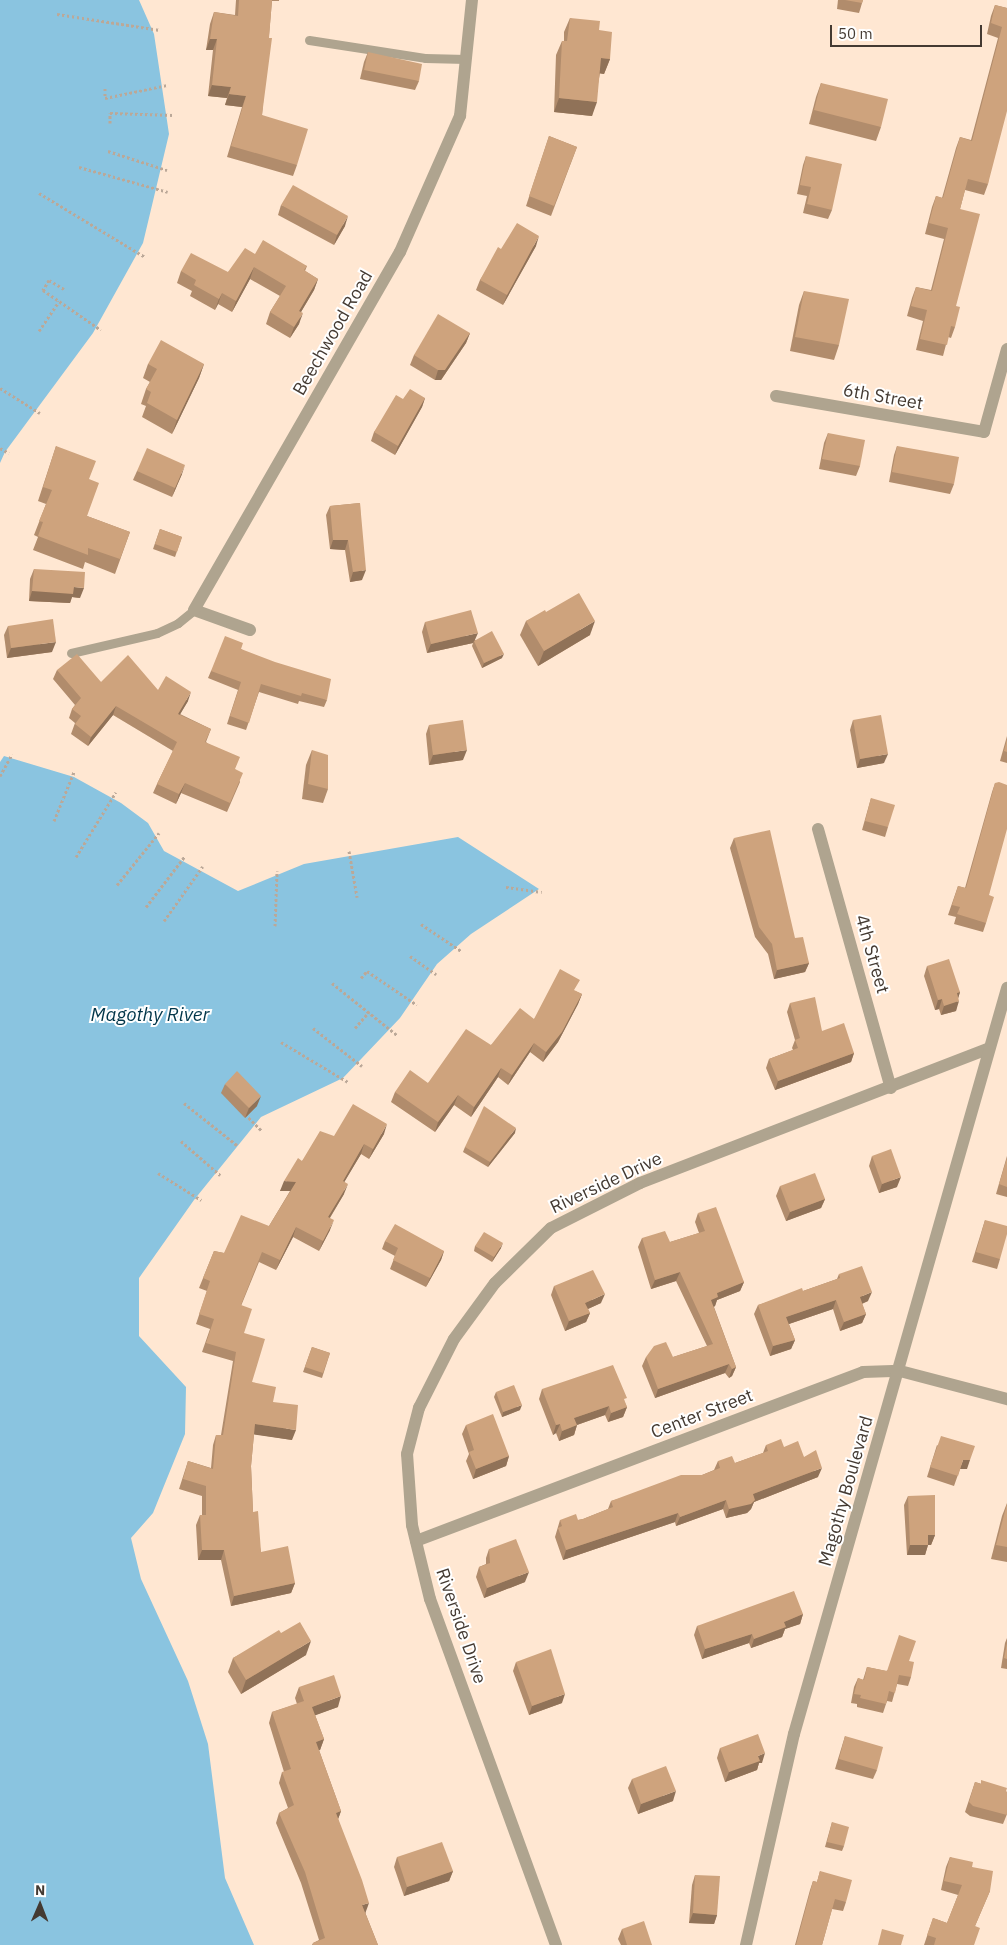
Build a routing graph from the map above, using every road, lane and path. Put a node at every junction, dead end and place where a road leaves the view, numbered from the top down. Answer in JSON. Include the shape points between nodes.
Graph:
{"nodes":[{"id":1,"x":472,"y":0,"type":"edge"},
{"id":2,"x":57,"y":14,"type":"dead end"},
{"id":3,"x":160,"y":30,"type":"dead end"},
{"id":4,"x":309,"y":40,"type":"dead end"},
{"id":5,"x":466,"y":59,"type":"junction"},
{"id":6,"x":167,"y":85,"type":"dead end"},
{"id":7,"x":104,"y":88,"type":"dead end"},
{"id":8,"x":173,"y":115,"type":"dead end"},
{"id":9,"x":110,"y":123,"type":"dead end"},
{"id":10,"x":108,"y":151,"type":"dead end"},
{"id":11,"x":79,"y":167,"type":"dead end"},
{"id":12,"x":167,"y":170,"type":"dead end"},
{"id":13,"x":168,"y":192,"type":"dead end"},
{"id":14,"x":40,"y":193,"type":"dead end"},
{"id":15,"x":145,"y":257,"type":"dead end"},
{"id":16,"x":64,"y":289,"type":"dead end"},
{"id":17,"x":59,"y":301,"type":"junction"},
{"id":18,"x":101,"y":330,"type":"dead end"},
{"id":19,"x":39,"y":331,"type":"dead end"},
{"id":20,"x":1007,"y":349,"type":"edge"},
{"id":21,"x":0,"y":388,"type":"edge"},
{"id":22,"x":776,"y":396,"type":"dead end"},
{"id":23,"x":40,"y":413,"type":"dead end"},
{"id":24,"x":0,"y":448,"type":"edge"},
{"id":25,"x":9,"y":453,"type":"dead end"},
{"id":26,"x":194,"y":610,"type":"junction"},
{"id":27,"x":250,"y":630,"type":"dead end"},
{"id":28,"x":71,"y":653,"type":"dead end"},
{"id":29,"x":12,"y":754,"type":"dead end"},
{"id":30,"x":74,"y":772,"type":"dead end"},
{"id":31,"x":0,"y":776,"type":"edge"},
{"id":32,"x":116,"y":792,"type":"dead end"},
{"id":33,"x":54,"y":821,"type":"dead end"},
{"id":34,"x":818,"y":829,"type":"dead end"},
{"id":35,"x":159,"y":833,"type":"dead end"},
{"id":36,"x":349,"y":851,"type":"dead end"},
{"id":37,"x":185,"y":856,"type":"dead end"},
{"id":38,"x":76,"y":857,"type":"dead end"},
{"id":39,"x":203,"y":866,"type":"dead end"},
{"id":40,"x":277,"y":871,"type":"dead end"},
{"id":41,"x":117,"y":884,"type":"dead end"},
{"id":42,"x":506,"y":887,"type":"dead end"},
{"id":43,"x":542,"y":892,"type":"dead end"},
{"id":44,"x":356,"y":897,"type":"dead end"},
{"id":45,"x":146,"y":907,"type":"dead end"},
{"id":46,"x":164,"y":921,"type":"dead end"},
{"id":47,"x":421,"y":924,"type":"dead end"},
{"id":48,"x":275,"y":926,"type":"dead end"},
{"id":49,"x":461,"y":951,"type":"dead end"},
{"id":50,"x":410,"y":956,"type":"dead end"},
{"id":51,"x":436,"y":974,"type":"dead end"},
{"id":52,"x":362,"y":978,"type":"dead end"},
{"id":53,"x":332,"y":983,"type":"dead end"},
{"id":54,"x":1007,"y":988,"type":"edge"},
{"id":55,"x":417,"y":1004,"type":"dead end"},
{"id":56,"x":369,"y":1012,"type":"junction"},
{"id":57,"x":313,"y":1028,"type":"dead end"},
{"id":58,"x":355,"y":1028,"type":"dead end"},
{"id":59,"x":397,"y":1035,"type":"dead end"},
{"id":60,"x":281,"y":1042,"type":"dead end"},
{"id":61,"x":989,"y":1048,"type":"junction"},
{"id":62,"x":362,"y":1066,"type":"dead end"},
{"id":63,"x":348,"y":1082,"type":"dead end"},
{"id":64,"x":891,"y":1088,"type":"junction"},
{"id":65,"x":184,"y":1103,"type":"dead end"},
{"id":66,"x":238,"y":1107,"type":"edge"},
{"id":67,"x":262,"y":1130,"type":"dead end"},
{"id":68,"x":181,"y":1141,"type":"dead end"},
{"id":69,"x":238,"y":1146,"type":"dead end"},
{"id":70,"x":158,"y":1173,"type":"dead end"},
{"id":71,"x":220,"y":1175,"type":"dead end"},
{"id":72,"x":201,"y":1200,"type":"dead end"},
{"id":73,"x":900,"y":1371,"type":"junction"},
{"id":74,"x":1007,"y":1399,"type":"edge"},
{"id":75,"x":416,"y":1541,"type":"junction"},
{"id":76,"x":556,"y":1945,"type":"edge"},
{"id":77,"x":746,"y":1945,"type":"edge"}],
"edges":[{"from":1,"to":5,"type":"street","name":"Beechwood Road"},
{"from":2,"to":3,"type":"path"},
{"from":4,"to":5,"type":"lane","via":[[425,58]]},
{"from":5,"to":26,"type":"street","name":"Beechwood Road","via":[[460,116],[400,252]]},
{"from":6,"to":7,"type":"path","via":[[105,98]]},
{"from":8,"to":9,"type":"path","via":[[110,114]]},
{"from":10,"to":12,"type":"path"},
{"from":11,"to":13,"type":"path"},
{"from":14,"to":15,"type":"path"},
{"from":16,"to":17,"type":"path","via":[[49,280],[43,290]]},
{"from":17,"to":18,"type":"path"},
{"from":17,"to":19,"type":"path"},
{"from":20,"to":22,"type":"street","name":"6th Street","via":[[984,432]]},
{"from":21,"to":23,"type":"path"},
{"from":24,"to":25,"type":"path"},
{"from":26,"to":27,"type":"street"},
{"from":26,"to":28,"type":"lane","via":[[178,623],[157,633]]},
{"from":29,"to":31,"type":"path"},
{"from":30,"to":33,"type":"path"},
{"from":32,"to":38,"type":"path"},
{"from":34,"to":64,"type":"street","name":"4th Street"},
{"from":35,"to":41,"type":"path"},
{"from":36,"to":44,"type":"path"},
{"from":37,"to":45,"type":"path"},
{"from":39,"to":46,"type":"path"},
{"from":40,"to":48,"type":"path"},
{"from":42,"to":43,"type":"path"},
{"from":47,"to":49,"type":"path"},
{"from":50,"to":51,"type":"path"},
{"from":52,"to":55,"type":"path","via":[[367,971]]},
{"from":53,"to":56,"type":"path"},
{"from":54,"to":61,"type":"street"},
{"from":56,"to":58,"type":"path"},
{"from":56,"to":59,"type":"path"},
{"from":57,"to":62,"type":"path"},
{"from":60,"to":63,"type":"path"},
{"from":61,"to":64,"type":"street","name":"Riverside Drive"},
{"from":61,"to":73,"type":"street","name":"Magothy Boulevard"},
{"from":64,"to":75,"type":"street","name":"Riverside Drive","via":[[640,1183],[551,1228],[538,1238],[495,1283],[454,1339],[419,1408],[407,1454]]},
{"from":65,"to":69,"type":"path"},
{"from":66,"to":67,"type":"path"},
{"from":68,"to":71,"type":"path"},
{"from":70,"to":72,"type":"path"},
{"from":73,"to":74,"type":"street","name":"Center Street"},
{"from":73,"to":75,"type":"street","name":"Center Street","via":[[863,1372]]},
{"from":73,"to":77,"type":"street","name":"Magothy Boulevard","via":[[794,1734]]},
{"from":75,"to":76,"type":"street","name":"Riverside Drive","via":[[430,1599]]}]}
